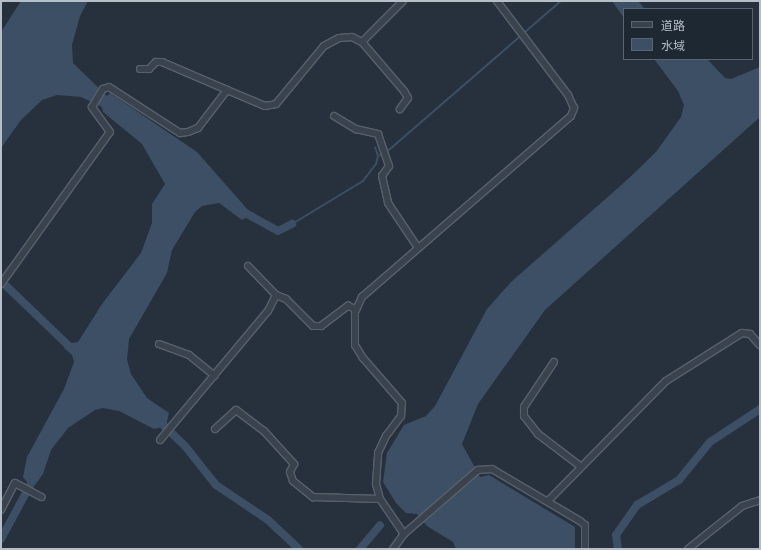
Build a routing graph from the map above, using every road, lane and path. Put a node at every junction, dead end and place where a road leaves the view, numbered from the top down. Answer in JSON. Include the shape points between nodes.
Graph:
{"nodes":[{"id":1,"x":403,"y":1,"type":"edge"},
{"id":2,"x":497,"y":1,"type":"edge"},
{"id":3,"x":362,"y":42,"type":"junction"},
{"id":4,"x":140,"y":69,"type":"dead end"},
{"id":5,"x":228,"y":90,"type":"junction"},
{"id":6,"x":400,"y":109,"type":"dead end"},
{"id":7,"x":334,"y":116,"type":"dead end"},
{"id":8,"x":418,"y":248,"type":"junction"},
{"id":9,"x":248,"y":266,"type":"dead end"},
{"id":10,"x":1,"y":284,"type":"edge"},
{"id":11,"x":276,"y":295,"type":"junction"},
{"id":12,"x":356,"y":309,"type":"junction"},
{"id":13,"x":159,"y":344,"type":"dead end"},
{"id":14,"x":760,"y":345,"type":"edge"},
{"id":15,"x":554,"y":362,"type":"dead end"},
{"id":16,"x":215,"y":376,"type":"junction"},
{"id":17,"x":214,"y":429,"type":"dead end"},
{"id":18,"x":161,"y":440,"type":"dead end"},
{"id":19,"x":580,"y":466,"type":"junction"},
{"id":20,"x":41,"y":497,"type":"dead end"},
{"id":21,"x":380,"y":499,"type":"junction"},
{"id":22,"x":760,"y":500,"type":"edge"},
{"id":23,"x":548,"y":501,"type":"junction"},
{"id":24,"x":1,"y":510,"type":"edge"},
{"id":25,"x":404,"y":534,"type":"junction"},
{"id":26,"x":393,"y":549,"type":"edge"},
{"id":27,"x":585,"y":549,"type":"edge"},
{"id":28,"x":688,"y":549,"type":"edge"}],
"edges":[{"from":1,"to":3,"type":"street"},
{"from":2,"to":8,"type":"street","via":[[568,95],[574,108],[571,116]]},
{"from":3,"to":5,"type":"street","via":[[352,37],[338,38],[324,46],[276,104],[265,106]]},
{"from":3,"to":6,"type":"street","via":[[408,98]]},
{"from":4,"to":5,"type":"street","via":[[149,69],[156,62],[162,62]]},
{"from":5,"to":10,"type":"street","via":[[198,128],[180,133],[110,87],[103,89],[92,107],[110,132]]},
{"from":7,"to":8,"type":"street","via":[[356,129],[378,134],[389,166],[382,176],[388,203]]},
{"from":8,"to":12,"type":"street","via":[[362,297]]},
{"from":9,"to":11,"type":"street"},
{"from":11,"to":12,"type":"street","via":[[286,299],[313,326],[321,326],[348,306]]},
{"from":11,"to":16,"type":"street","via":[[268,311]]},
{"from":12,"to":21,"type":"street","via":[[355,345],[402,403],[401,416],[386,436],[378,453],[376,484]]},
{"from":13,"to":16,"type":"street","via":[[189,355]]},
{"from":14,"to":19,"type":"street","via":[[750,334],[742,333],[666,381],[603,449]]},
{"from":15,"to":19,"type":"street","via":[[524,407],[524,416],[538,434]]},
{"from":16,"to":18,"type":"street"},
{"from":17,"to":21,"type":"street","via":[[236,410],[264,431],[294,464],[290,472],[293,481],[314,498]]},
{"from":19,"to":23,"type":"street"},
{"from":20,"to":24,"type":"street","via":[[14,483]]},
{"from":21,"to":25,"type":"street"},
{"from":22,"to":28,"type":"street","via":[[742,506]]},
{"from":23,"to":25,"type":"street","via":[[492,469],[478,470]]},
{"from":23,"to":27,"type":"street","via":[[585,525]]},
{"from":25,"to":26,"type":"street"}]}
